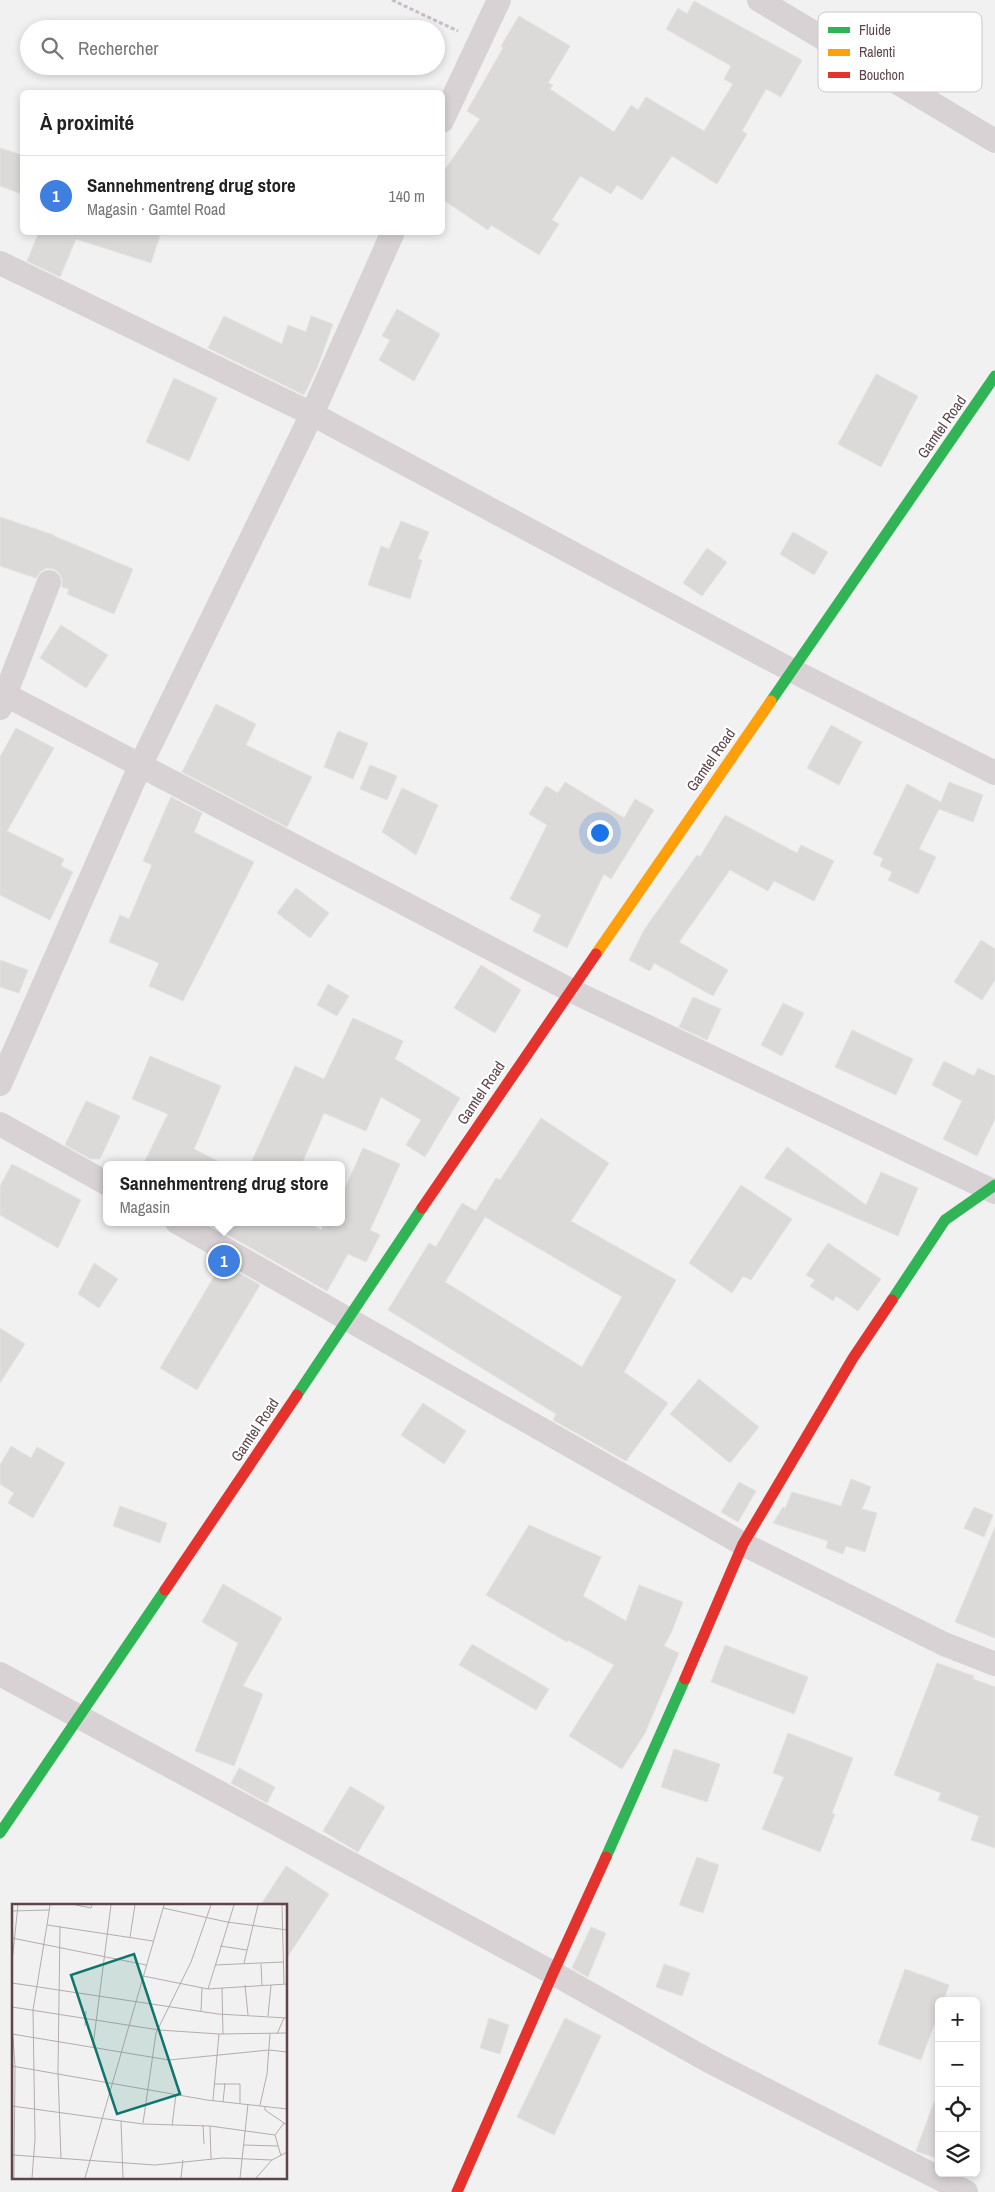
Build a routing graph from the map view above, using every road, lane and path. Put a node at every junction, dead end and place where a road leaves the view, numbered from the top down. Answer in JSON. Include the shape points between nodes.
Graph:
{"nodes":[{"id":1,"x":392,"y":0,"type":"edge"},
{"id":2,"x":498,"y":0,"type":"edge"},
{"id":3,"x":758,"y":0,"type":"edge"},
{"id":4,"x":434,"y":20,"type":"edge"},
{"id":5,"x":445,"y":25,"type":"edge"},
{"id":6,"x":818,"y":36,"type":"edge"},
{"id":7,"x":479,"y":41,"type":"junction"},
{"id":8,"x":913,"y":92,"type":"edge"},
{"id":9,"x":445,"y":115,"type":"edge"},
{"id":10,"x":995,"y":141,"type":"edge"},
{"id":11,"x":392,"y":235,"type":"edge"},
{"id":12,"x":0,"y":263,"type":"edge"},
{"id":13,"x":995,"y":376,"type":"edge"},
{"id":14,"x":312,"y":414,"type":"junction"},
{"id":15,"x":49,"y":582,"type":"dead end"},
{"id":16,"x":791,"y":670,"type":"junction"},
{"id":17,"x":2,"y":698,"type":"edge"},
{"id":18,"x":140,"y":764,"type":"junction"},
{"id":19,"x":995,"y":773,"type":"edge"},
{"id":20,"x":570,"y":990,"type":"junction"},
{"id":21,"x":0,"y":1084,"type":"edge"},
{"id":22,"x":0,"y":1124,"type":"edge"},
{"id":23,"x":103,"y":1181,"type":"edge"},
{"id":24,"x":993,"y":1189,"type":"edge"},
{"id":25,"x":184,"y":1226,"type":"edge"},
{"id":26,"x":349,"y":1318,"type":"junction"},
{"id":27,"x":743,"y":1544,"type":"junction"},
{"id":28,"x":995,"y":1664,"type":"edge"},
{"id":29,"x":0,"y":1674,"type":"edge"},
{"id":30,"x":78,"y":1716,"type":"junction"},
{"id":31,"x":0,"y":1832,"type":"edge"},
{"id":32,"x":553,"y":1973,"type":"junction"},
{"id":33,"x":942,"y":2186,"type":"edge"},
{"id":34,"x":458,"y":2192,"type":"edge"},
{"id":35,"x":966,"y":2192,"type":"edge"}],
"edges":[{"from":1,"to":4,"type":"path"},
{"from":2,"to":7,"type":"street"},
{"from":3,"to":6,"type":"street"},
{"from":5,"to":7,"type":"path"},
{"from":7,"to":9,"type":"street"},
{"from":8,"to":10,"type":"street"},
{"from":11,"to":14,"type":"street"},
{"from":12,"to":14,"type":"street"},
{"from":13,"to":16,"type":"street","name":"Gamtel Road"},
{"from":14,"to":16,"type":"street"},
{"from":14,"to":18,"type":"street"},
{"from":15,"to":17,"type":"street"},
{"from":16,"to":19,"type":"street"},
{"from":16,"to":20,"type":"street","name":"Gamtel Road"},
{"from":17,"to":18,"type":"street"},
{"from":18,"to":20,"type":"street"},
{"from":18,"to":21,"type":"street"},
{"from":20,"to":24,"type":"street"},
{"from":20,"to":26,"type":"street","name":"Gamtel Road"},
{"from":22,"to":23,"type":"street"},
{"from":24,"to":27,"type":"street","via":[[945,1220],[853,1358]]},
{"from":25,"to":26,"type":"street"},
{"from":26,"to":27,"type":"street"},
{"from":26,"to":30,"type":"street","name":"Gamtel Road"},
{"from":27,"to":28,"type":"street","via":[[944,1644]]},
{"from":27,"to":32,"type":"street","via":[[635,1795]]},
{"from":29,"to":30,"type":"street"},
{"from":30,"to":31,"type":"street","name":"Gamtel Road"},
{"from":30,"to":32,"type":"street"},
{"from":32,"to":33,"type":"street"},
{"from":32,"to":34,"type":"street"},
{"from":33,"to":35,"type":"street"}]}
